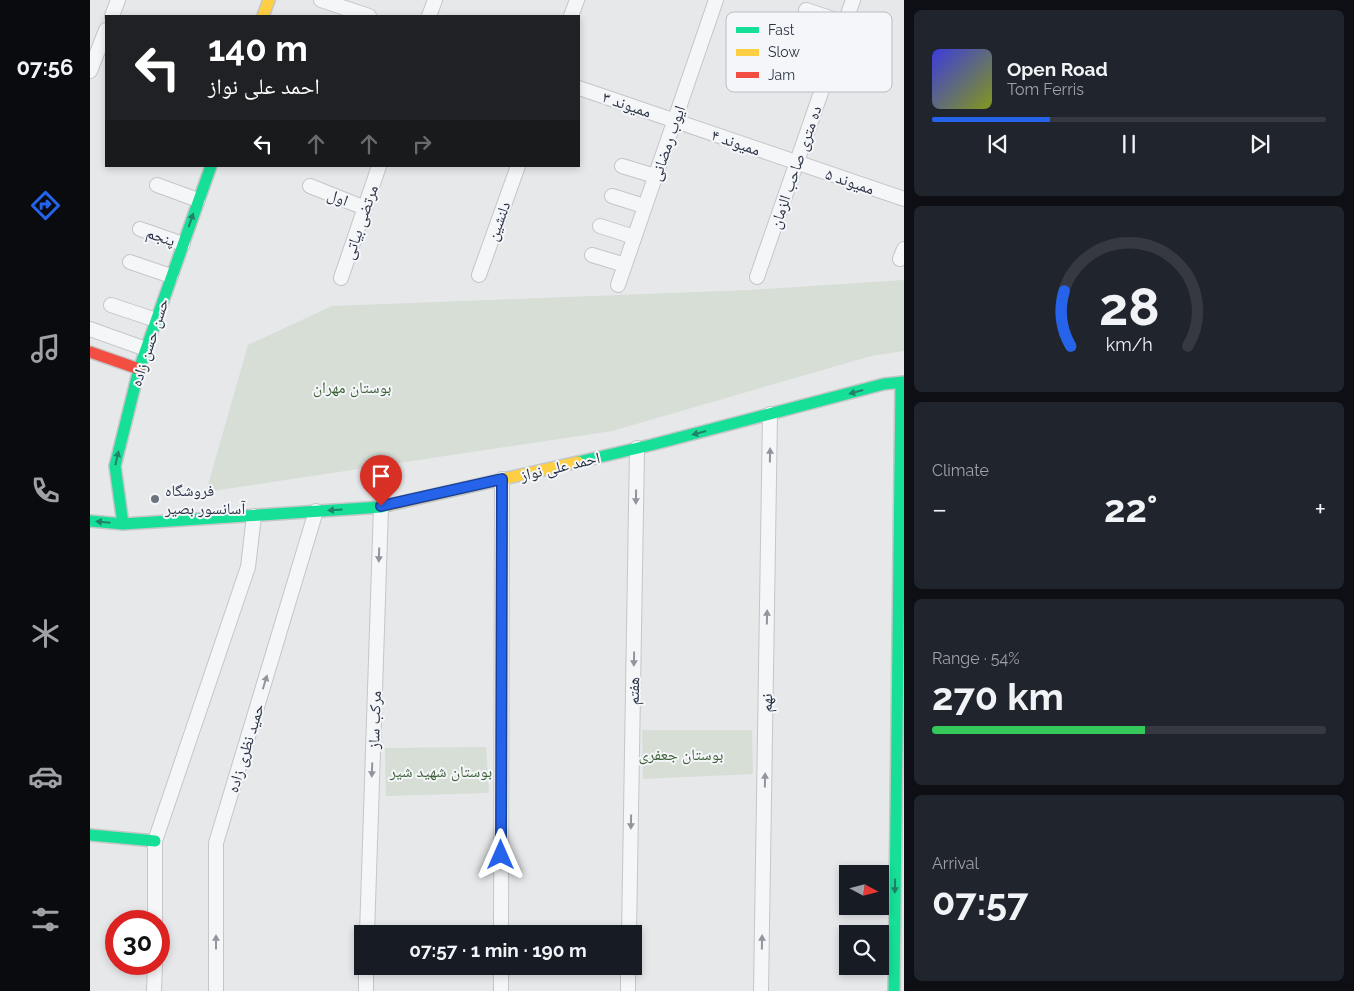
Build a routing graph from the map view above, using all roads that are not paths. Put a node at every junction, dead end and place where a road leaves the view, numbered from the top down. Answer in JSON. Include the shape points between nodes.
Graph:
{"nodes":[{"id":1,"x":118,"y":0,"type":"edge"},
{"id":2,"x":269,"y":0,"type":"edge"},
{"id":3,"x":321,"y":0,"type":"edge"},
{"id":4,"x":435,"y":0,"type":"edge"},
{"id":5,"x":577,"y":0,"type":"edge"},
{"id":6,"x":716,"y":0,"type":"edge"},
{"id":7,"x":853,"y":0,"type":"edge"},
{"id":8,"x":806,"y":10,"type":"dead end"},
{"id":9,"x":812,"y":12,"type":"edge"},
{"id":10,"x":849,"y":12,"type":"edge"},
{"id":11,"x":112,"y":15,"type":"edge"},
{"id":12,"x":263,"y":15,"type":"edge"},
{"id":13,"x":366,"y":15,"type":"edge"},
{"id":14,"x":430,"y":15,"type":"edge"},
{"id":15,"x":571,"y":15,"type":"edge"},
{"id":16,"x":105,"y":33,"type":"edge"},
{"id":17,"x":90,"y":71,"type":"edge"},
{"id":18,"x":580,"y":88,"type":"edge"},
{"id":19,"x":821,"y":92,"type":"edge"},
{"id":20,"x":675,"y":121,"type":"junction"},
{"id":21,"x":797,"y":162,"type":"junction"},
{"id":22,"x":622,"y":166,"type":"dead end"},
{"id":23,"x":210,"y":167,"type":"edge"},
{"id":24,"x":379,"y":167,"type":"edge"},
{"id":25,"x":518,"y":167,"type":"edge"},
{"id":26,"x":655,"y":176,"type":"junction"},
{"id":27,"x":157,"y":185,"type":"dead end"},
{"id":28,"x":310,"y":186,"type":"dead end"},
{"id":29,"x":612,"y":196,"type":"dead end"},
{"id":30,"x":904,"y":199,"type":"edge"},
{"id":31,"x":198,"y":200,"type":"junction"},
{"id":32,"x":644,"y":206,"type":"junction"},
{"id":33,"x":365,"y":208,"type":"junction"},
{"id":34,"x":600,"y":226,"type":"dead end"},
{"id":35,"x":140,"y":229,"type":"dead end"},
{"id":36,"x":634,"y":237,"type":"junction"},
{"id":37,"x":183,"y":244,"type":"junction"},
{"id":38,"x":592,"y":256,"type":"dead end"},
{"id":39,"x":130,"y":262,"type":"dead end"},
{"id":40,"x":625,"y":265,"type":"junction"},
{"id":41,"x":478,"y":275,"type":"dead end"},
{"id":42,"x":171,"y":276,"type":"junction"},
{"id":43,"x":757,"y":277,"type":"dead end"},
{"id":44,"x":341,"y":278,"type":"dead end"},
{"id":45,"x":618,"y":285,"type":"dead end"},
{"id":46,"x":111,"y":305,"type":"dead end"},
{"id":47,"x":156,"y":320,"type":"junction"},
{"id":48,"x":90,"y":329,"type":"edge"},
{"id":49,"x":146,"y":349,"type":"junction"},
{"id":50,"x":90,"y":352,"type":"edge"},
{"id":51,"x":139,"y":369,"type":"junction"},
{"id":52,"x":903,"y":382,"type":"edge"},
{"id":53,"x":770,"y":414,"type":"junction"},
{"id":54,"x":637,"y":448,"type":"junction"},
{"id":55,"x":502,"y":479,"type":"junction"},
{"id":56,"x":381,"y":506,"type":"junction"},
{"id":57,"x":316,"y":511,"type":"junction"},
{"id":58,"x":254,"y":516,"type":"junction"},
{"id":59,"x":90,"y":521,"type":"edge"},
{"id":60,"x":122,"y":524,"type":"junction"},
{"id":61,"x":90,"y":835,"type":"edge"},
{"id":62,"x":155,"y":841,"type":"junction"},
{"id":63,"x":155,"y":910,"type":"edge"},
{"id":64,"x":367,"y":925,"type":"edge"},
{"id":65,"x":501,"y":925,"type":"edge"},
{"id":66,"x":629,"y":925,"type":"edge"},
{"id":67,"x":155,"y":975,"type":"edge"},
{"id":68,"x":366,"y":975,"type":"edge"},
{"id":69,"x":501,"y":975,"type":"edge"},
{"id":70,"x":628,"y":975,"type":"edge"},
{"id":71,"x":154,"y":991,"type":"edge"},
{"id":72,"x":216,"y":991,"type":"edge"},
{"id":73,"x":366,"y":991,"type":"edge"},
{"id":74,"x":501,"y":991,"type":"edge"},
{"id":75,"x":628,"y":991,"type":"edge"},
{"id":76,"x":761,"y":991,"type":"edge"},
{"id":77,"x":894,"y":991,"type":"edge"}],
"edges":[{"from":1,"to":11,"type":"street"},
{"from":2,"to":12,"type":"street"},
{"from":3,"to":13,"type":"street"},
{"from":4,"to":14,"type":"street"},
{"from":5,"to":15,"type":"street"},
{"from":6,"to":20,"type":"street","name":"ایوب رمضانی"},
{"from":7,"to":10,"type":"street","name":"ده متری صاحب الزمان"},
{"from":8,"to":9,"type":"street"},
{"from":16,"to":17,"type":"street"},
{"from":18,"to":20,"type":"street","name":"ممیوند ۳"},
{"from":19,"to":21,"type":"street","name":"ده متری صاحب الزمان"},
{"from":20,"to":21,"type":"street","name":"ممیوند ۴"},
{"from":20,"to":26,"type":"street","name":"ایوب رمضانی"},
{"from":21,"to":30,"type":"street","name":"ممیوند ۵"},
{"from":21,"to":43,"type":"street","name":"ده متری صاحب الزمان"},
{"from":22,"to":26,"type":"street"},
{"from":23,"to":31,"type":"street","name":"حسن حسن زاده"},
{"from":24,"to":33,"type":"street","name":"مرتضی بیاتی"},
{"from":25,"to":41,"type":"street","name":"دلنشین"},
{"from":26,"to":32,"type":"street","name":"ایوب رمضانی"},
{"from":27,"to":31,"type":"street"},
{"from":28,"to":33,"type":"street","name":"اول"},
{"from":29,"to":32,"type":"street"},
{"from":37,"to":31,"type":"street","name":"حسن حسن زاده","one_way":true},
{"from":32,"to":36,"type":"street","name":"ایوب رمضانی"},
{"from":33,"to":44,"type":"street","name":"مرتضی بیاتی"},
{"from":34,"to":36,"type":"street"},
{"from":35,"to":37,"type":"street","name":"پنجم"},
{"from":36,"to":40,"type":"street","name":"ایوب رمضانی"},
{"from":37,"to":42,"type":"street","name":"حسن حسن زاده"},
{"from":38,"to":40,"type":"street"},
{"from":39,"to":42,"type":"street"},
{"from":40,"to":45,"type":"street","name":"ایوب رمضانی"},
{"from":42,"to":47,"type":"street","name":"حسن حسن زاده"},
{"from":46,"to":47,"type":"street"},
{"from":47,"to":49,"type":"street","name":"حسن حسن زاده"},
{"from":48,"to":49,"type":"street"},
{"from":49,"to":51,"type":"street","name":"حسن حسن زاده"},
{"from":50,"to":51,"type":"street"},
{"from":60,"to":51,"type":"street","name":"حسن حسن زاده","one_way":true,"via":[[116,466]]},
{"from":52,"to":53,"type":"street","name":"احمد علی نواز","one_way":true,"via":[[884,384]]},
{"from":52,"to":77,"type":"street","one_way":true},
{"from":53,"to":54,"type":"street","name":"احمد علی نواز","one_way":true},
{"from":76,"to":53,"type":"street","name":"نهم","one_way":true},
{"from":54,"to":55,"type":"street","name":"احمد علی نواز"},
{"from":54,"to":66,"type":"street","name":"هفتم","one_way":true},
{"from":55,"to":56,"type":"street","name":"احمد علی نواز"},
{"from":55,"to":65,"type":"street"},
{"from":56,"to":57,"type":"street","name":"احمد علی نواز","one_way":true},
{"from":56,"to":64,"type":"street","name":"مرکب ساز","one_way":true},
{"from":57,"to":58,"type":"street","name":"احمد علی نواز"},
{"from":72,"to":57,"type":"street","name":"حمید نظری زاده","one_way":true,"via":[[216,843]]},
{"from":58,"to":60,"type":"street","name":"احمد علی نواز"},
{"from":58,"to":62,"type":"street","via":[[248,567]]},
{"from":60,"to":59,"type":"street","name":"احمد علی نواز","one_way":true},
{"from":61,"to":62,"type":"street"},
{"from":62,"to":63,"type":"street"},
{"from":67,"to":71,"type":"street"},
{"from":68,"to":73,"type":"street"},
{"from":69,"to":74,"type":"street"},
{"from":70,"to":75,"type":"street"}]}
